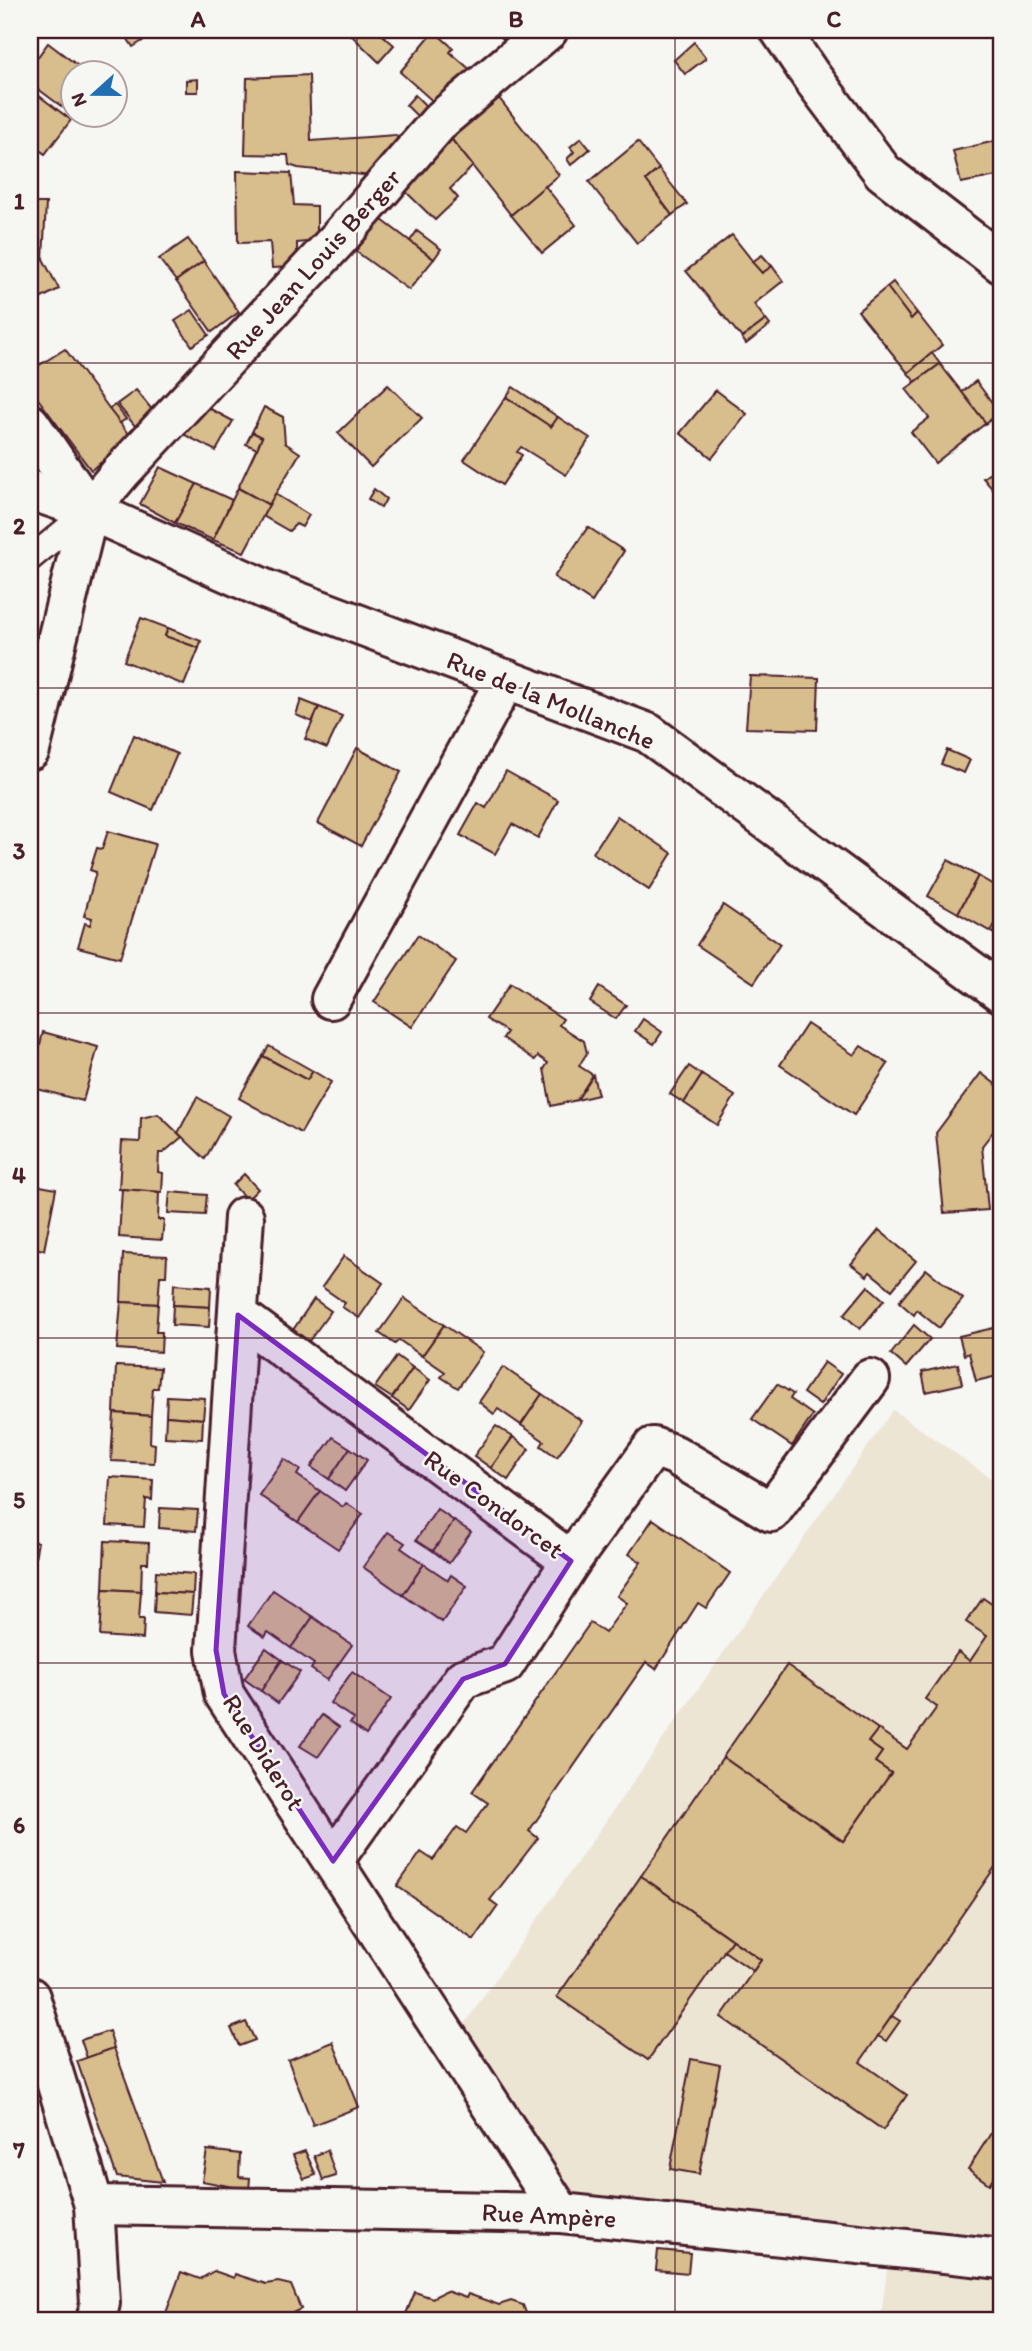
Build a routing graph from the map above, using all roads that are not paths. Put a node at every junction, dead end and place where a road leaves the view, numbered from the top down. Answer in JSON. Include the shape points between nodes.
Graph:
{"nodes":[{"id":1,"x":548,"y":30,"type":"edge"},
{"id":2,"x":780,"y":30,"type":"edge"},
{"id":3,"x":997,"y":256,"type":"edge"},
{"id":4,"x":30,"y":424,"type":"edge"},
{"id":5,"x":30,"y":490,"type":"edge"},
{"id":6,"x":89,"y":510,"type":"junction"},
{"id":7,"x":30,"y":559,"type":"edge"},
{"id":8,"x":506,"y":679,"type":"junction"},
{"id":9,"x":30,"y":750,"type":"edge"},
{"id":10,"x":1002,"y":993,"type":"edge"},
{"id":11,"x":331,"y":999,"type":"dead end"},
{"id":12,"x":244,"y":1217,"type":"dead end"},
{"id":13,"x":238,"y":1315,"type":"junction"},
{"id":14,"x":870,"y":1379,"type":"dead end"},
{"id":15,"x":571,"y":1561,"type":"junction"},
{"id":16,"x":332,"y":1861,"type":"junction"},
{"id":17,"x":30,"y":1997,"type":"edge"},
{"id":18,"x":94,"y":2205,"type":"junction"},
{"id":19,"x":561,"y":2213,"type":"junction"},
{"id":20,"x":1002,"y":2259,"type":"edge"},
{"id":21,"x":96,"y":2321,"type":"edge"}],
"edges":[{"from":1,"to":6,"type":"street","name":"Rue Jean Louis Berger","via":[[441,120],[339,239]]},
{"from":2,"to":3,"type":"street","via":[[883,173]]},
{"from":4,"to":6,"type":"street"},
{"from":5,"to":6,"type":"street","name":"Rue de la Mollanche"},
{"from":6,"to":7,"type":"lane"},
{"from":6,"to":8,"type":"street","name":"Rue de la Mollanche","via":[[267,590]]},
{"from":6,"to":9,"type":"street"},
{"from":8,"to":10,"type":"street","name":"Rue de la Mollanche","via":[[648,733]]},
{"from":8,"to":11,"type":"street"},
{"from":12,"to":13,"type":"street","name":"Rue Diderot"},
{"from":13,"to":15,"type":"street","name":"Rue Condorcet"},
{"from":13,"to":16,"type":"street","name":"Rue Diderot","via":[[216,1650],[224,1694]]},
{"from":14,"to":15,"type":"street","via":[[771,1511],[653,1447]]},
{"from":15,"to":16,"type":"street","name":"Rue Condorcet","via":[[505,1664],[463,1679]]},
{"from":16,"to":19,"type":"street","name":"Rue Diderot"},
{"from":17,"to":18,"type":"street"},
{"from":18,"to":19,"type":"street","name":"Rue Ampère"},
{"from":18,"to":21,"type":"street","via":[[100,2303]]},
{"from":19,"to":20,"type":"street","name":"Rue Ampère"}]}
